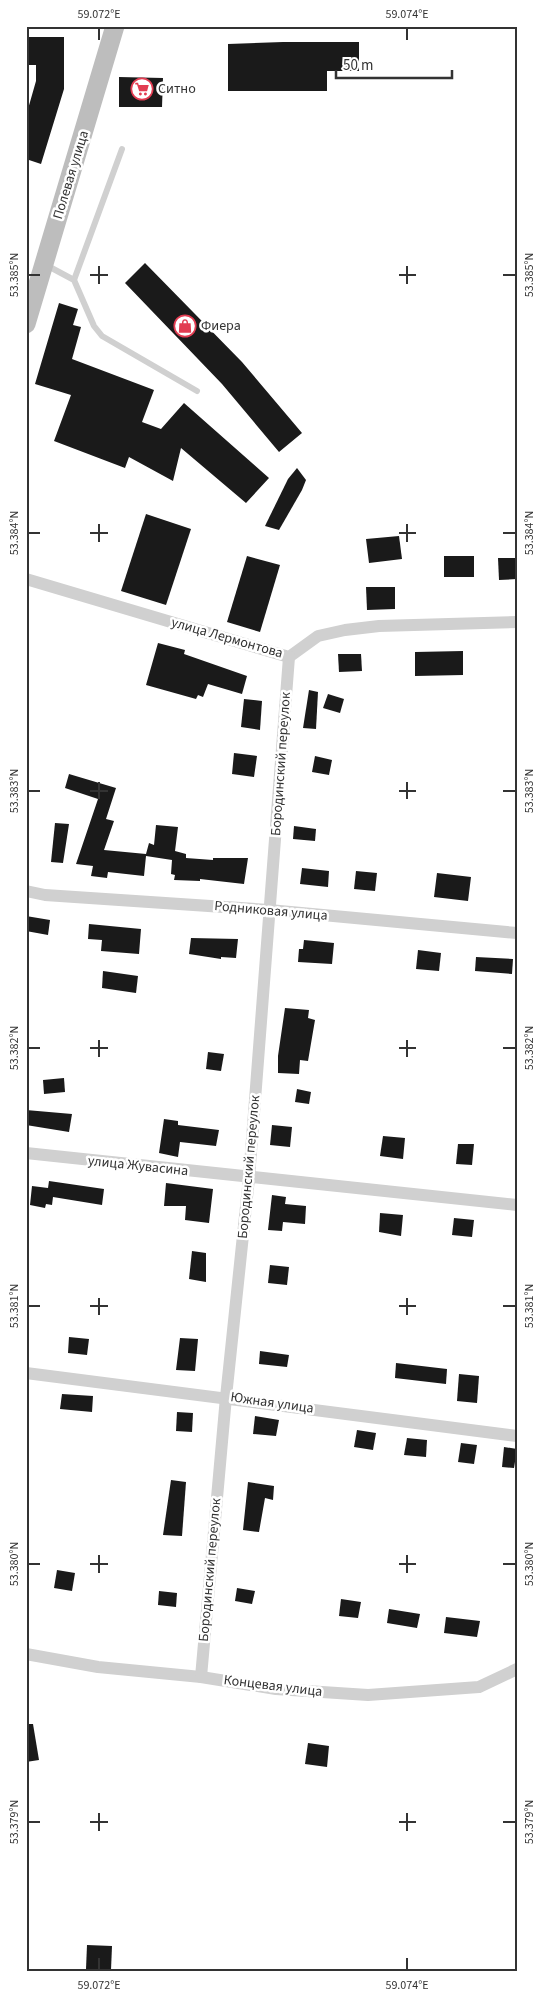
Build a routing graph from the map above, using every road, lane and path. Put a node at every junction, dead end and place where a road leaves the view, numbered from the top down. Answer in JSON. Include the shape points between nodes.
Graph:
{"nodes":[{"id":1,"x":116,"y":26,"type":"edge"},
{"id":2,"x":122,"y":149,"type":"dead end"},
{"id":3,"x":44,"y":264,"type":"junction"},
{"id":4,"x":74,"y":280,"type":"junction"},
{"id":5,"x":26,"y":324,"type":"edge"},
{"id":6,"x":197,"y":391,"type":"dead end"},
{"id":7,"x":26,"y":579,"type":"edge"},
{"id":8,"x":517,"y":622,"type":"edge"},
{"id":9,"x":289,"y":657,"type":"junction"},
{"id":10,"x":26,"y":891,"type":"edge"},
{"id":11,"x":269,"y":910,"type":"junction"},
{"id":12,"x":517,"y":934,"type":"edge"},
{"id":13,"x":26,"y":1153,"type":"edge"},
{"id":14,"x":249,"y":1178,"type":"junction"},
{"id":15,"x":517,"y":1205,"type":"edge"},
{"id":16,"x":26,"y":1373,"type":"edge"},
{"id":17,"x":226,"y":1397,"type":"junction"},
{"id":18,"x":517,"y":1436,"type":"edge"},
{"id":19,"x":26,"y":1654,"type":"edge"},
{"id":20,"x":517,"y":1669,"type":"edge"},
{"id":21,"x":201,"y":1677,"type":"junction"}],
"edges":[{"from":1,"to":3,"type":"street","name":"Полевая улица"},
{"from":2,"to":4,"type":"lane"},
{"from":3,"to":4,"type":"lane"},
{"from":3,"to":5,"type":"street","name":"Полевая улица"},
{"from":4,"to":6,"type":"lane","via":[[94,326],[102,336]]},
{"from":7,"to":9,"type":"street","name":"улица Лермонтова"},
{"from":8,"to":9,"type":"street","name":"улица Лермонтова","via":[[345,630],[318,636]]},
{"from":9,"to":11,"type":"street","name":"Бородинский переулок"},
{"from":10,"to":11,"type":"street","name":"Родниковая улица","via":[[45,895]]},
{"from":11,"to":12,"type":"street","name":"Родниковая улица"},
{"from":11,"to":14,"type":"street","name":"Бородинский переулок"},
{"from":13,"to":14,"type":"street","name":"улица Жувасина"},
{"from":14,"to":15,"type":"street","name":"улица Жувасина"},
{"from":14,"to":17,"type":"street","name":"Бородинский переулок"},
{"from":16,"to":17,"type":"street","name":"Южная улица"},
{"from":17,"to":18,"type":"street","name":"Южная улица"},
{"from":17,"to":21,"type":"street","name":"Бородинский переулок"},
{"from":19,"to":21,"type":"street","name":"Концевая улица","via":[[98,1668]]},
{"from":20,"to":21,"type":"street","name":"Концевая улица","via":[[479,1687],[368,1695],[276,1689]]}]}
